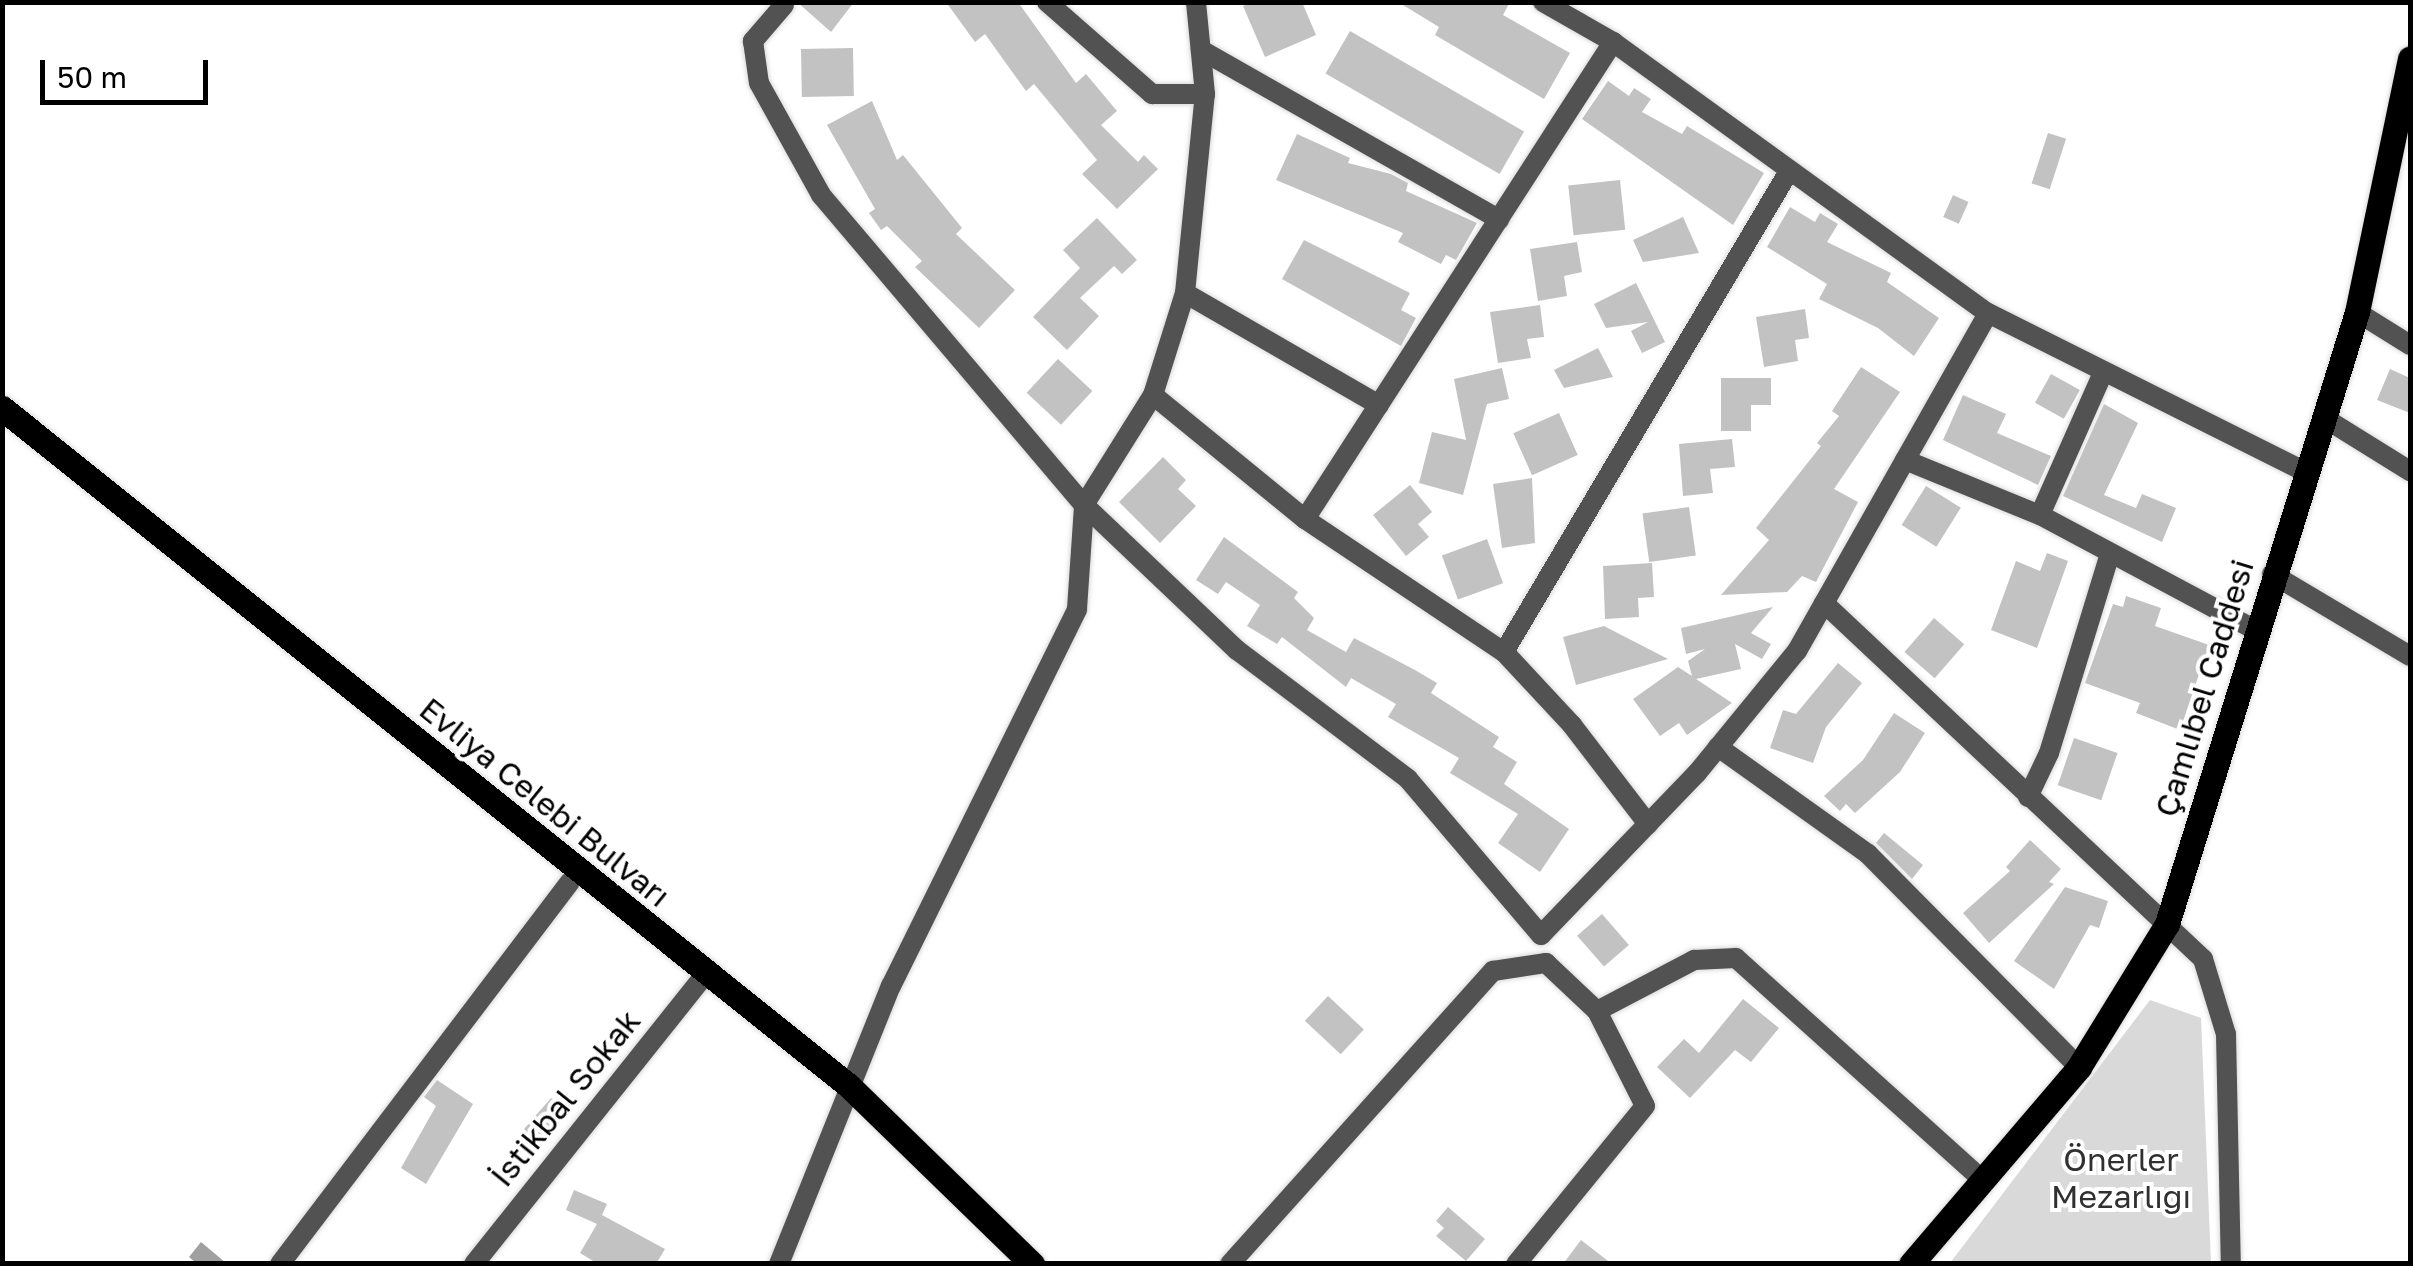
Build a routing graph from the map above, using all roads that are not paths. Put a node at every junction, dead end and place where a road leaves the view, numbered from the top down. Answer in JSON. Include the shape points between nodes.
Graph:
{"nodes":[{"id":1,"x":1047,"y":2,"type":"edge"},
{"id":2,"x":1196,"y":2,"type":"edge"},
{"id":3,"x":1543,"y":2,"type":"edge"},
{"id":4,"x":784,"y":5,"type":"dead end"},
{"id":5,"x":1613,"y":42,"type":"junction"},
{"id":6,"x":1200,"y":50,"type":"junction"},
{"id":7,"x":2408,"y":76,"type":"edge"},
{"id":8,"x":1205,"y":94,"type":"junction"},
{"id":9,"x":1790,"y":170,"type":"junction"},
{"id":10,"x":1499,"y":219,"type":"junction"},
{"id":11,"x":1185,"y":293,"type":"junction"},
{"id":12,"x":2357,"y":312,"type":"junction"},
{"id":13,"x":1988,"y":314,"type":"junction"},
{"id":14,"x":2410,"y":345,"type":"edge"},
{"id":15,"x":2102,"y":375,"type":"junction"},
{"id":16,"x":1153,"y":395,"type":"junction"},
{"id":17,"x":1379,"y":404,"type":"junction"},
{"id":18,"x":2,"y":408,"type":"edge"},
{"id":19,"x":2326,"y":419,"type":"junction"},
{"id":20,"x":1905,"y":460,"type":"junction"},
{"id":21,"x":2410,"y":470,"type":"edge"},
{"id":22,"x":2308,"y":472,"type":"junction"},
{"id":23,"x":1084,"y":505,"type":"junction"},
{"id":24,"x":2040,"y":515,"type":"junction"},
{"id":25,"x":1306,"y":519,"type":"junction"},
{"id":26,"x":2110,"y":552,"type":"junction"},
{"id":27,"x":2272,"y":574,"type":"junction"},
{"id":28,"x":1824,"y":603,"type":"junction"},
{"id":29,"x":2255,"y":630,"type":"junction"},
{"id":30,"x":1504,"y":652,"type":"junction"},
{"id":31,"x":2410,"y":656,"type":"edge"},
{"id":32,"x":1718,"y":747,"type":"junction"},
{"id":33,"x":2028,"y":797,"type":"junction"},
{"id":34,"x":1648,"y":824,"type":"junction"},
{"id":35,"x":570,"y":882,"type":"dead end"},
{"id":36,"x":2167,"y":924,"type":"junction"},
{"id":37,"x":706,"y":973,"type":"junction"},
{"id":38,"x":1597,"y":1011,"type":"junction"},
{"id":39,"x":2078,"y":1066,"type":"junction"},
{"id":40,"x":848,"y":1085,"type":"junction"},
{"id":41,"x":1984,"y":1181,"type":"junction"},
{"id":42,"x":280,"y":1264,"type":"edge"},
{"id":43,"x":474,"y":1264,"type":"edge"},
{"id":44,"x":779,"y":1264,"type":"edge"},
{"id":45,"x":1032,"y":1264,"type":"edge"},
{"id":46,"x":1230,"y":1264,"type":"edge"},
{"id":47,"x":1516,"y":1264,"type":"edge"},
{"id":48,"x":1911,"y":1264,"type":"edge"},
{"id":49,"x":2231,"y":1264,"type":"edge"}],
"edges":[{"from":1,"to":8,"type":"street","via":[[1152,94]]},
{"from":2,"to":6,"type":"street"},
{"from":3,"to":5,"type":"street"},
{"from":4,"to":23,"type":"street","via":[[753,41],[759,83],[821,195]]},
{"from":5,"to":9,"type":"street"},
{"from":5,"to":10,"type":"street"},
{"from":6,"to":8,"type":"street"},
{"from":6,"to":10,"type":"street"},
{"from":7,"to":12,"type":"main road","name":"Çamlıbel Caddesi"},
{"from":8,"to":11,"type":"street"},
{"from":9,"to":13,"type":"street"},
{"from":9,"to":30,"type":"street"},
{"from":10,"to":17,"type":"street"},
{"from":11,"to":16,"type":"street"},
{"from":11,"to":17,"type":"street"},
{"from":12,"to":14,"type":"street"},
{"from":12,"to":19,"type":"main road","name":"Çamlıbel Caddesi"},
{"from":13,"to":15,"type":"street"},
{"from":13,"to":20,"type":"street"},
{"from":15,"to":22,"type":"street"},
{"from":15,"to":24,"type":"street"},
{"from":16,"to":23,"type":"street"},
{"from":16,"to":25,"type":"street"},
{"from":17,"to":25,"type":"street"},
{"from":18,"to":37,"type":"main road","name":"Evliya Celebi Bulvarı"},
{"from":19,"to":21,"type":"street"},
{"from":19,"to":22,"type":"main road","name":"Çamlıbel Caddesi"},
{"from":20,"to":24,"type":"street"},
{"from":20,"to":28,"type":"street"},
{"from":22,"to":27,"type":"main road","name":"Çamlıbel Caddesi"},
{"from":23,"to":34,"type":"street","via":[[1237,650],[1408,779],[1540,935]]},
{"from":23,"to":40,"type":"street","via":[[1076,610]]},
{"from":24,"to":26,"type":"street"},
{"from":25,"to":30,"type":"street"},
{"from":26,"to":29,"type":"street"},
{"from":26,"to":33,"type":"street","via":[[2049,753]]},
{"from":27,"to":29,"type":"main road","name":"Çamlıbel Caddesi"},
{"from":27,"to":31,"type":"street"},
{"from":28,"to":32,"type":"street","via":[[1797,650]]},
{"from":28,"to":33,"type":"street"},
{"from":29,"to":36,"type":"main road","name":"Çamlıbel Caddesi"},
{"from":30,"to":34,"type":"street","via":[[1572,725]]},
{"from":32,"to":34,"type":"street"},
{"from":32,"to":39,"type":"street","via":[[1868,854]]},
{"from":33,"to":36,"type":"street"},
{"from":35,"to":42,"type":"street"},
{"from":36,"to":39,"type":"main road","name":"Çamlıbel Caddesi"},
{"from":36,"to":49,"type":"street","via":[[2203,960],[2226,1034]]},
{"from":37,"to":40,"type":"main road","name":"Evliya Celebi Bulvarı"},
{"from":37,"to":43,"type":"street","name":"İstikbal Sokak"},
{"from":38,"to":41,"type":"street","via":[[1694,960],[1736,958]]},
{"from":38,"to":46,"type":"street","via":[[1546,963],[1493,971]]},
{"from":38,"to":47,"type":"street","via":[[1645,1106]]},
{"from":39,"to":41,"type":"main road","name":"Çamlıbel Caddesi"},
{"from":40,"to":44,"type":"street"},
{"from":40,"to":45,"type":"main road","name":"Evliya Celebi Bulvarı"},
{"from":41,"to":48,"type":"main road","name":"Çamlıbel Caddesi"}]}
